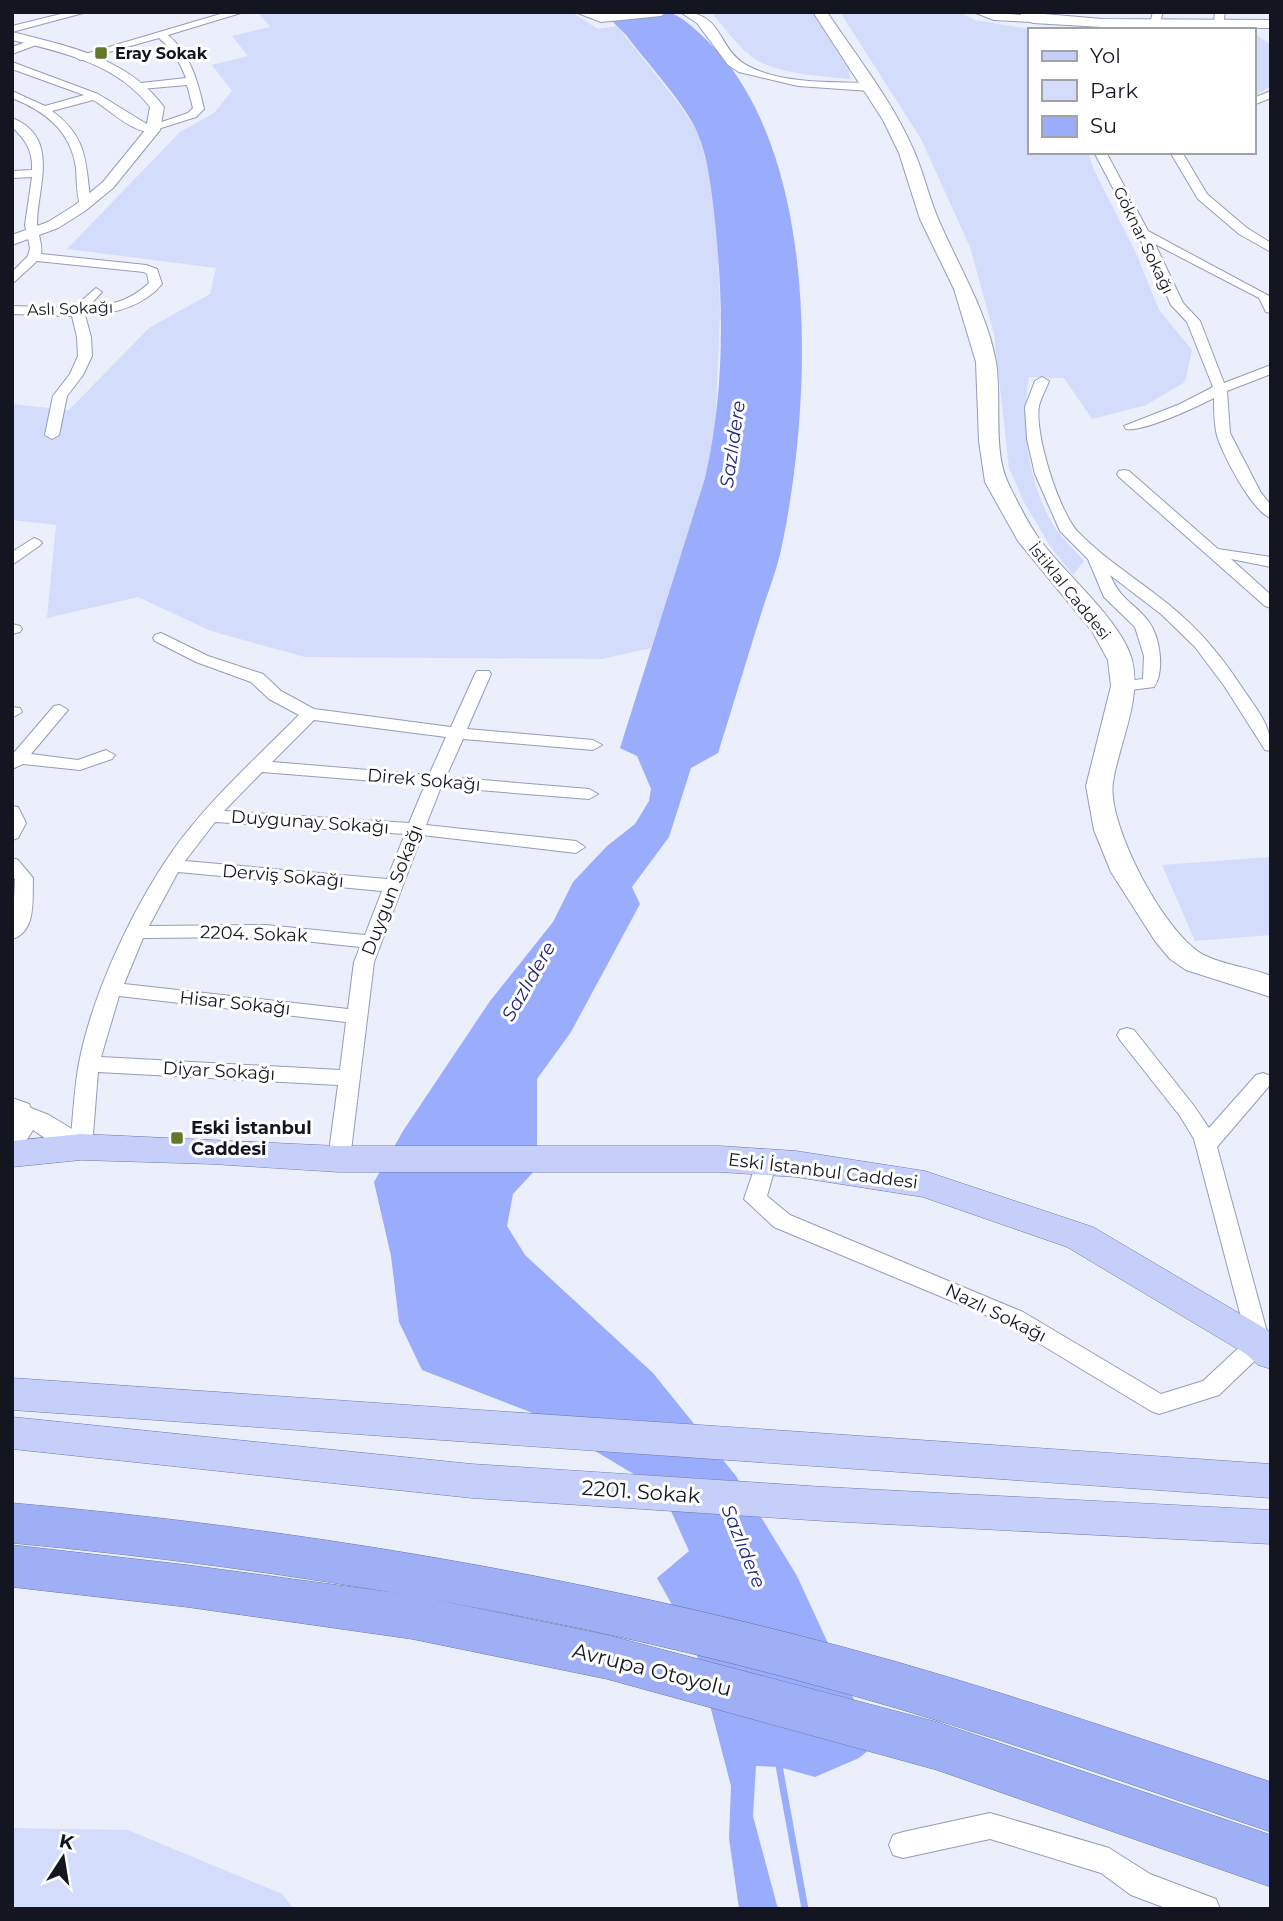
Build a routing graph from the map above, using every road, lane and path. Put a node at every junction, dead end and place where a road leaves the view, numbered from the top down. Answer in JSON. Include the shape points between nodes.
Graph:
{"nodes":[{"id":1,"x":82,"y":12,"type":"edge"},
{"id":2,"x":239,"y":12,"type":"edge"},
{"id":3,"x":582,"y":12,"type":"edge"},
{"id":4,"x":661,"y":12,"type":"edge"},
{"id":5,"x":685,"y":12,"type":"edge"},
{"id":6,"x":820,"y":12,"type":"edge"},
{"id":7,"x":981,"y":13,"type":"edge"},
{"id":8,"x":52,"y":15,"type":"edge"},
{"id":9,"x":1030,"y":15,"type":"edge"},
{"id":10,"x":1102,"y":18,"type":"edge"},
{"id":11,"x":1157,"y":18,"type":"edge"},
{"id":12,"x":1220,"y":18,"type":"edge"},
{"id":13,"x":1271,"y":24,"type":"edge"},
{"id":14,"x":12,"y":29,"type":"edge"},
{"id":15,"x":161,"y":34,"type":"junction"},
{"id":16,"x":12,"y":36,"type":"edge"},
{"id":17,"x":35,"y":42,"type":"junction"},
{"id":18,"x":12,"y":51,"type":"edge"},
{"id":19,"x":80,"y":57,"type":"junction"},
{"id":20,"x":12,"y":65,"type":"edge"},
{"id":21,"x":193,"y":81,"type":"junction"},
{"id":22,"x":141,"y":86,"type":"junction"},
{"id":23,"x":870,"y":87,"type":"junction"},
{"id":24,"x":12,"y":94,"type":"edge"},
{"id":25,"x":1271,"y":94,"type":"edge"},
{"id":26,"x":94,"y":96,"type":"junction"},
{"id":27,"x":1255,"y":101,"type":"edge"},
{"id":28,"x":42,"y":110,"type":"junction"},
{"id":29,"x":16,"y":124,"type":"edge"},
{"id":30,"x":154,"y":128,"type":"junction"},
{"id":31,"x":1101,"y":154,"type":"edge"},
{"id":32,"x":1177,"y":154,"type":"edge"},
{"id":33,"x":38,"y":173,"type":"junction"},
{"id":34,"x":12,"y":175,"type":"edge"},
{"id":35,"x":85,"y":204,"type":"junction"},
{"id":36,"x":1144,"y":234,"type":"junction"},
{"id":37,"x":30,"y":235,"type":"junction"},
{"id":38,"x":12,"y":240,"type":"edge"},
{"id":39,"x":1271,"y":248,"type":"edge"},
{"id":40,"x":34,"y":257,"type":"junction"},
{"id":41,"x":12,"y":281,"type":"edge"},
{"id":42,"x":96,"y":292,"type":"dead end"},
{"id":43,"x":1267,"y":297,"type":"edge"},
{"id":44,"x":1271,"y":309,"type":"edge"},
{"id":45,"x":12,"y":310,"type":"edge"},
{"id":46,"x":77,"y":311,"type":"junction"},
{"id":47,"x":1271,"y":369,"type":"edge"},
{"id":48,"x":1042,"y":381,"type":"dead end"},
{"id":49,"x":1220,"y":389,"type":"junction"},
{"id":50,"x":1131,"y":426,"type":"dead end"},
{"id":51,"x":52,"y":435,"type":"dead end"},
{"id":52,"x":1124,"y":474,"type":"dead end"},
{"id":53,"x":1271,"y":514,"type":"edge"},
{"id":54,"x":34,"y":543,"type":"dead end"},
{"id":55,"x":1214,"y":553,"type":"junction"},
{"id":56,"x":1095,"y":558,"type":"junction"},
{"id":57,"x":12,"y":561,"type":"edge"},
{"id":58,"x":1271,"y":562,"type":"edge"},
{"id":59,"x":1271,"y":603,"type":"edge"},
{"id":60,"x":161,"y":638,"type":"dead end"},
{"id":61,"x":483,"y":674,"type":"dead end"},
{"id":62,"x":1123,"y":686,"type":"junction"},
{"id":63,"x":60,"y":710,"type":"dead end"},
{"id":64,"x":310,"y":714,"type":"junction"},
{"id":65,"x":457,"y":733,"type":"junction"},
{"id":66,"x":593,"y":745,"type":"dead end"},
{"id":67,"x":1271,"y":746,"type":"edge"},
{"id":68,"x":106,"y":755,"type":"dead end"},
{"id":69,"x":15,"y":761,"type":"edge"},
{"id":70,"x":258,"y":766,"type":"junction"},
{"id":71,"x":435,"y":780,"type":"junction"},
{"id":72,"x":589,"y":794,"type":"dead end"},
{"id":73,"x":12,"y":811,"type":"edge"},
{"id":74,"x":211,"y":816,"type":"junction"},
{"id":75,"x":416,"y":829,"type":"junction"},
{"id":76,"x":12,"y":834,"type":"edge"},
{"id":77,"x":576,"y":846,"type":"dead end"},
{"id":78,"x":12,"y":864,"type":"edge"},
{"id":79,"x":172,"y":866,"type":"junction"},
{"id":80,"x":393,"y":886,"type":"junction"},
{"id":81,"x":136,"y":932,"type":"junction"},
{"id":82,"x":12,"y":933,"type":"edge"},
{"id":83,"x":372,"y":942,"type":"junction"},
{"id":84,"x":1263,"y":980,"type":"edge"},
{"id":85,"x":112,"y":989,"type":"junction"},
{"id":86,"x":359,"y":1017,"type":"junction"},
{"id":87,"x":1127,"y":1035,"type":"dead end"},
{"id":88,"x":89,"y":1063,"type":"junction"},
{"id":89,"x":350,"y":1078,"type":"junction"},
{"id":90,"x":1263,"y":1080,"type":"dead end"},
{"id":91,"x":15,"y":1110,"type":"edge"},
{"id":92,"x":12,"y":1142,"type":"edge"},
{"id":93,"x":1206,"y":1146,"type":"junction"},
{"id":94,"x":81,"y":1147,"type":"junction"},
{"id":95,"x":12,"y":1154,"type":"edge"},
{"id":96,"x":354,"y":1159,"type":"junction"},
{"id":97,"x":766,"y":1161,"type":"junction"},
{"id":98,"x":1265,"y":1349,"type":"edge"},
{"id":99,"x":12,"y":1394,"type":"edge"},
{"id":100,"x":12,"y":1433,"type":"edge"},
{"id":101,"x":1271,"y":1481,"type":"edge"},
{"id":102,"x":12,"y":1523,"type":"edge"},
{"id":103,"x":1271,"y":1527,"type":"edge"},
{"id":104,"x":12,"y":1566,"type":"edge"},
{"id":105,"x":1271,"y":1808,"type":"edge"},
{"id":106,"x":903,"y":1845,"type":"dead end"},
{"id":107,"x":1271,"y":1861,"type":"edge"},
{"id":108,"x":1150,"y":1898,"type":"edge"},
{"id":109,"x":1206,"y":1909,"type":"edge"}],
"edges":[{"from":1,"to":8,"type":"street"},
{"from":2,"to":15,"type":"street"},
{"from":3,"to":4,"type":"street","via":[[601,18]]},
{"from":5,"to":23,"type":"street","via":[[697,16],[734,63],[751,73]]},
{"from":6,"to":23,"type":"main road","name":"İstiklal Caddesi"},
{"from":7,"to":9,"type":"street"},
{"from":8,"to":14,"type":"street"},
{"from":9,"to":10,"type":"street"},
{"from":10,"to":11,"type":"street"},
{"from":11,"to":12,"type":"street"},
{"from":12,"to":13,"type":"street"},
{"from":15,"to":19,"type":"street"},
{"from":15,"to":21,"type":"street","via":[[176,46]]},
{"from":16,"to":17,"type":"street"},
{"from":17,"to":18,"type":"street"},
{"from":17,"to":19,"type":"street"},
{"from":19,"to":22,"type":"street"},
{"from":20,"to":26,"type":"street"},
{"from":21,"to":22,"type":"street"},
{"from":21,"to":30,"type":"street","via":[[198,108],[192,115]]},
{"from":22,"to":30,"type":"street","via":[[157,107]]},
{"from":23,"to":62,"type":"main road","name":"İstiklal Caddesi","via":[[907,153],[929,219],[976,324],[986,362],[989,441],[996,482],[1029,541],[1114,645]]},
{"from":24,"to":28,"type":"street"},
{"from":25,"to":27,"type":"street"},
{"from":26,"to":28,"type":"street"},
{"from":26,"to":30,"type":"street","via":[[141,127]]},
{"from":28,"to":35,"type":"street","via":[[69,131],[77,145]]},
{"from":29,"to":33,"type":"street","via":[[37,151]]},
{"from":30,"to":35,"type":"street","via":[[108,185]]},
{"from":31,"to":36,"type":"street","name":"Göknar Sokağı"},
{"from":32,"to":39,"type":"street","via":[[1202,196]]},
{"from":33,"to":34,"type":"street"},
{"from":33,"to":37,"type":"street"},
{"from":35,"to":37,"type":"street"},
{"from":36,"to":43,"type":"street"},
{"from":36,"to":49,"type":"street","name":"Göknar Sokağı","via":[[1177,305],[1194,321]]},
{"from":37,"to":38,"type":"street"},
{"from":37,"to":40,"type":"street","via":[[36,247]]},
{"from":40,"to":41,"type":"street"},
{"from":40,"to":46,"type":"street","name":"Aslı Sokağı","via":[[153,272],[156,284],[137,300]]},
{"from":42,"to":46,"type":"street"},
{"from":43,"to":44,"type":"street"},
{"from":45,"to":46,"type":"street","name":"Aslı Sokağı"},
{"from":46,"to":51,"type":"street","via":[[85,356],[60,396]]},
{"from":47,"to":49,"type":"street"},
{"from":48,"to":56,"type":"street","via":[[1032,407],[1042,474],[1068,531]]},
{"from":49,"to":50,"type":"street"},
{"from":49,"to":53,"type":"street","via":[[1223,433],[1254,495]]},
{"from":52,"to":55,"type":"street"},
{"from":54,"to":57,"type":"street"},
{"from":55,"to":58,"type":"street"},
{"from":55,"to":59,"type":"street"},
{"from":56,"to":62,"type":"street","via":[[1111,594],[1143,625],[1152,656],[1148,683]]},
{"from":56,"to":67,"type":"street","via":[[1190,632],[1235,689]]},
{"from":60,"to":64,"type":"street","via":[[202,659],[257,678],[275,695]]},
{"from":61,"to":65,"type":"street","name":"Duygun Sokağı"},
{"from":62,"to":84,"type":"main road","name":"İstiklal Caddesi","via":[[1099,786],[1107,830],[1120,862],[1180,952],[1208,968]]},
{"from":63,"to":69,"type":"street"},
{"from":64,"to":65,"type":"street"},
{"from":64,"to":70,"type":"street"},
{"from":65,"to":66,"type":"street"},
{"from":65,"to":71,"type":"street","name":"Duygun Sokağı"},
{"from":68,"to":69,"type":"street","via":[[80,765]]},
{"from":70,"to":71,"type":"street","name":"Direk Sokağı"},
{"from":70,"to":74,"type":"street"},
{"from":71,"to":72,"type":"street","name":"Direk Sokağı"},
{"from":71,"to":75,"type":"street","name":"Duygun Sokağı"},
{"from":73,"to":76,"type":"street","via":[[18,823]]},
{"from":74,"to":75,"type":"street","name":"Duygunay Sokağı"},
{"from":74,"to":79,"type":"street"},
{"from":75,"to":77,"type":"street","name":"Duygunay Sokağı"},
{"from":75,"to":80,"type":"street","name":"Duygun Sokağı"},
{"from":78,"to":82,"type":"street","via":[[24,878],[21,923]]},
{"from":79,"to":80,"type":"street","name":"Derviş Sokağı"},
{"from":79,"to":81,"type":"street"},
{"from":80,"to":83,"type":"street","name":"Duygun Sokağı"},
{"from":81,"to":83,"type":"street","name":"2204. Sokak","via":[[266,931]]},
{"from":81,"to":85,"type":"street"},
{"from":83,"to":86,"type":"street","name":"Duygun Sokağı","via":[[364,962]]},
{"from":85,"to":86,"type":"street","name":"Hisar Sokağı"},
{"from":85,"to":88,"type":"street"},
{"from":86,"to":89,"type":"street","name":"Duygun Sokağı"},
{"from":87,"to":93,"type":"street","via":[[1187,1111]]},
{"from":88,"to":89,"type":"street","name":"Diyar Sokağı"},
{"from":88,"to":94,"type":"street"},
{"from":89,"to":96,"type":"street","name":"Duygun Sokağı"},
{"from":90,"to":93,"type":"street"},
{"from":91,"to":92,"type":"street","via":[[20,1130]]},
{"from":91,"to":94,"type":"street","name":"Eski İstanbul Caddesi"},
{"from":93,"to":98,"type":"street"},
{"from":94,"to":95,"type":"main road","name":"Eski İstanbul Caddesi"},
{"from":94,"to":96,"type":"main road","name":"Eski İstanbul Caddesi"},
{"from":96,"to":97,"type":"main road","name":"Eski İstanbul Caddesi"},
{"from":97,"to":98,"type":"main road","name":"Eski İstanbul Caddesi","via":[[925,1184],[1080,1237]]},
{"from":97,"to":98,"type":"street","name":"Nazlı Sokağı","via":[[755,1199],[782,1221],[1016,1318],[1159,1404],[1211,1388]]},
{"from":99,"to":101,"type":"main road"},
{"from":100,"to":103,"type":"main road","name":"2201. Sokak","via":[[472,1481]]},
{"from":102,"to":105,"type":"highway","via":[[348,1563],[653,1620],[978,1709]]},
{"from":104,"to":107,"type":"highway","name":"Avrupa Otoyolu","via":[[412,1617],[607,1657],[937,1746]]},
{"from":106,"to":108,"type":"street","via":[[990,1826],[1109,1862]]},
{"from":108,"to":109,"type":"street"}]}
